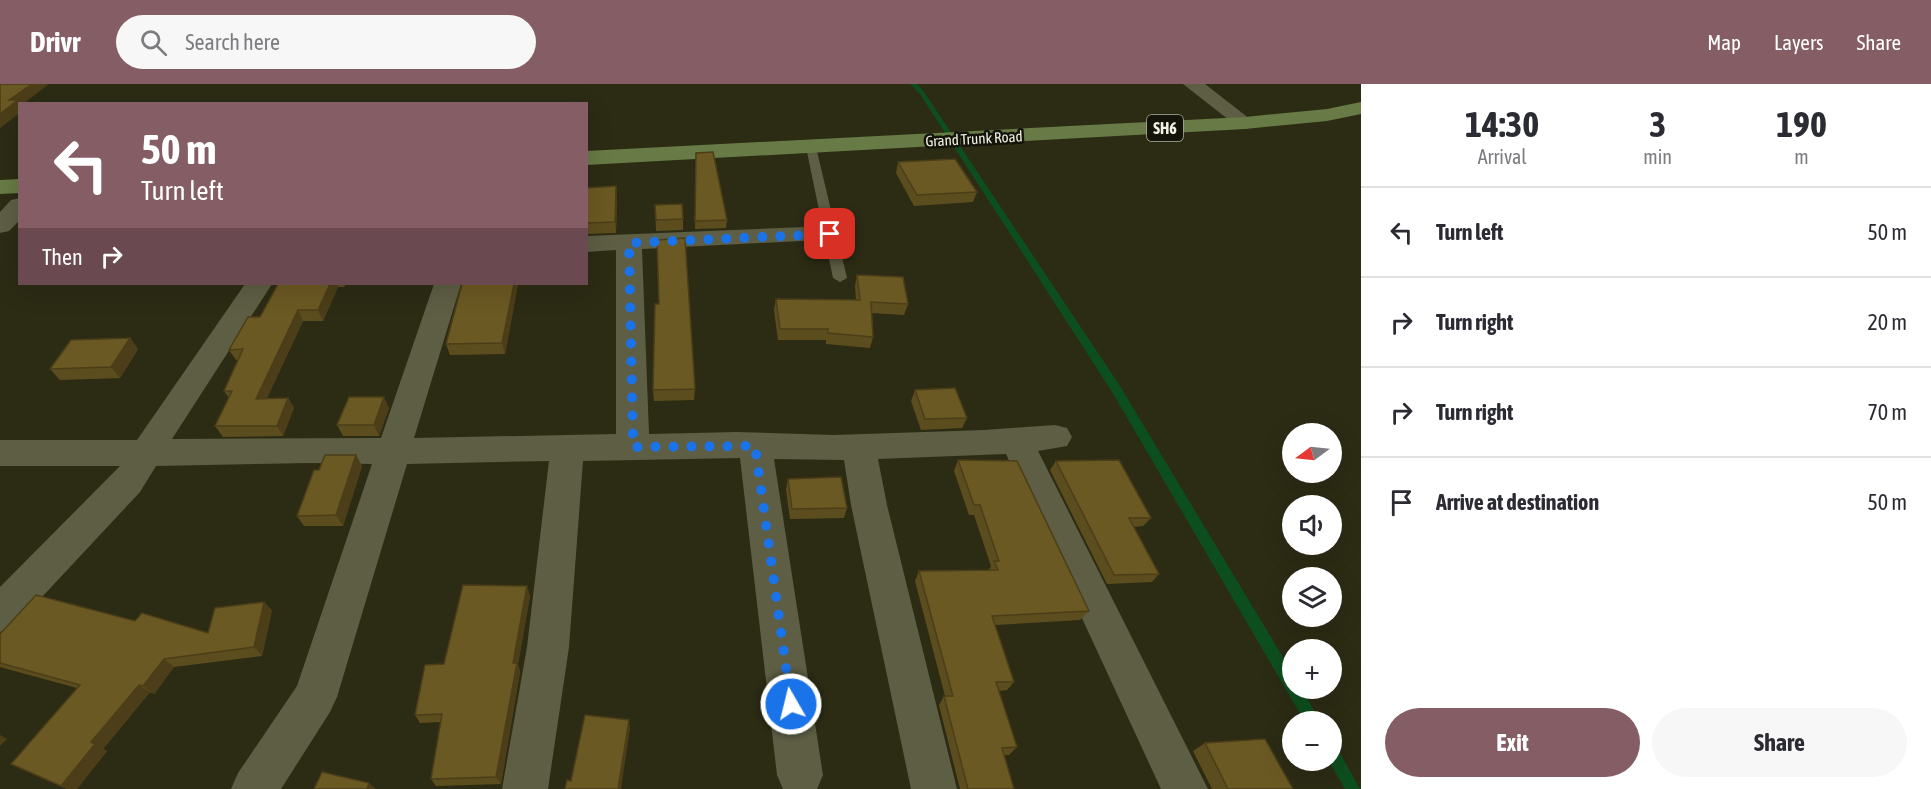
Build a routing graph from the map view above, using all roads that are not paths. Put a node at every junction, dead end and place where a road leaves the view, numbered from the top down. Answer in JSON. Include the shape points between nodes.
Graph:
{"nodes":[{"id":1,"x":1193,"y":84,"type":"edge"},
{"id":2,"x":1361,"y":108,"type":"edge"},
{"id":3,"x":1245,"y":123,"type":"junction"},
{"id":4,"x":811,"y":147,"type":"junction"},
{"id":5,"x":588,"y":158,"type":"edge"},
{"id":6,"x":18,"y":186,"type":"edge"},
{"id":7,"x":0,"y":187,"type":"edge"},
{"id":8,"x":18,"y":207,"type":"edge"},
{"id":9,"x":0,"y":226,"type":"edge"},
{"id":10,"x":830,"y":234,"type":"junction"},
{"id":11,"x":629,"y":243,"type":"junction"},
{"id":12,"x":588,"y":244,"type":"edge"},
{"id":13,"x":840,"y":278,"type":"dead end"},
{"id":14,"x":257,"y":285,"type":"edge"},
{"id":15,"x":447,"y":285,"type":"edge"},
{"id":16,"x":1054,"y":437,"type":"dead end"},
{"id":17,"x":1016,"y":440,"type":"junction"},
{"id":18,"x":755,"y":446,"type":"junction"},
{"id":19,"x":633,"y":447,"type":"junction"},
{"id":20,"x":859,"y":447,"type":"junction"},
{"id":21,"x":567,"y":449,"type":"junction"},
{"id":22,"x":394,"y":450,"type":"junction"},
{"id":23,"x":0,"y":453,"type":"edge"},
{"id":24,"x":148,"y":453,"type":"junction"},
{"id":25,"x":0,"y":614,"type":"edge"},
{"id":26,"x":800,"y":775,"type":"dead end"},
{"id":27,"x":254,"y":789,"type":"edge"},
{"id":28,"x":525,"y":789,"type":"edge"},
{"id":29,"x":934,"y":789,"type":"edge"},
{"id":30,"x":1185,"y":789,"type":"edge"}],
"edges":[{"from":1,"to":3,"type":"street"},
{"from":2,"to":3,"type":"main road","name":"Grand Trunk Road","number":"SH6"},
{"from":3,"to":4,"type":"main road","name":"Grand Trunk Road","number":"SH6"},
{"from":4,"to":5,"type":"main road","name":"Grand Trunk Road","number":"SH6"},
{"from":4,"to":10,"type":"lane"},
{"from":6,"to":7,"type":"main road"},
{"from":8,"to":9,"type":"street"},
{"from":10,"to":11,"type":"street"},
{"from":10,"to":13,"type":"lane"},
{"from":11,"to":12,"type":"street"},
{"from":11,"to":19,"type":"street"},
{"from":14,"to":24,"type":"street"},
{"from":15,"to":22,"type":"street"},
{"from":16,"to":17,"type":"street"},
{"from":17,"to":20,"type":"street"},
{"from":17,"to":30,"type":"street"},
{"from":18,"to":19,"type":"street"},
{"from":18,"to":20,"type":"street"},
{"from":18,"to":26,"type":"street"},
{"from":19,"to":21,"type":"street"},
{"from":20,"to":29,"type":"street"},
{"from":21,"to":22,"type":"street"},
{"from":21,"to":28,"type":"street","via":[[548,647]]},
{"from":22,"to":24,"type":"street"},
{"from":22,"to":27,"type":"street","via":[[315,697]]},
{"from":23,"to":24,"type":"street"},
{"from":24,"to":25,"type":"street","via":[[128,482]]}]}
